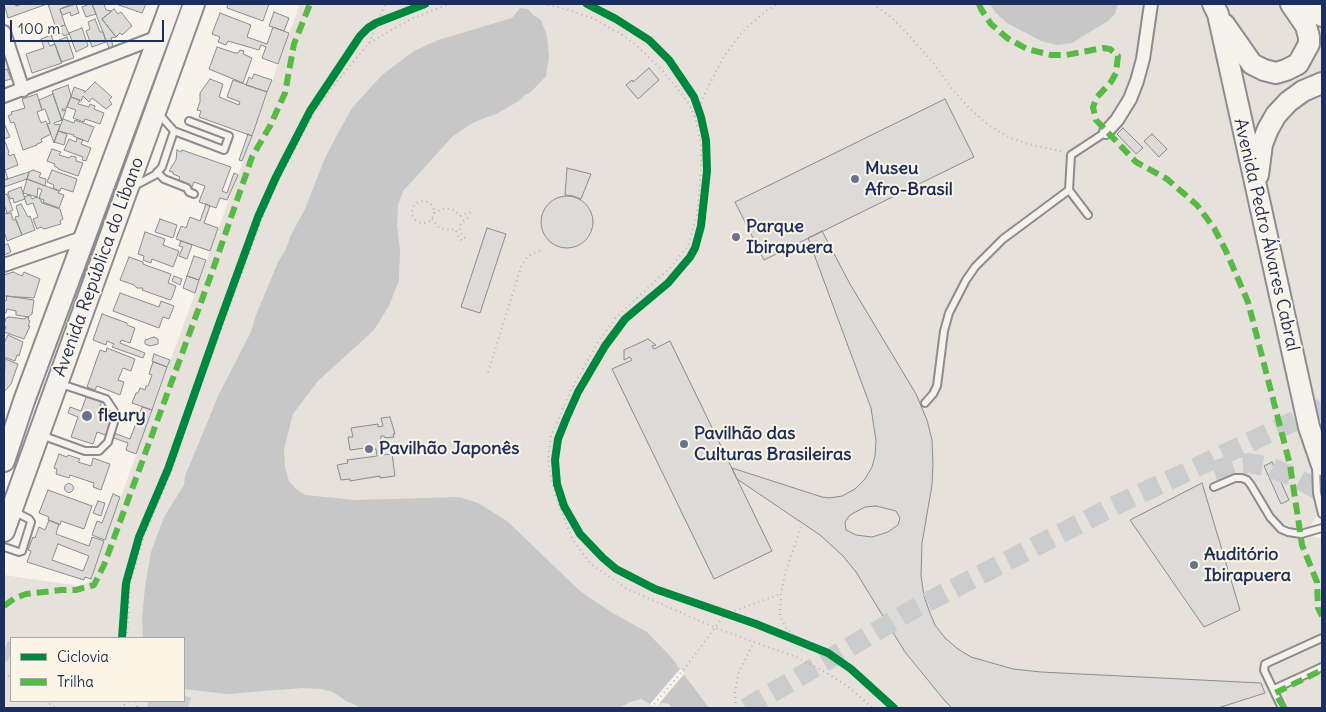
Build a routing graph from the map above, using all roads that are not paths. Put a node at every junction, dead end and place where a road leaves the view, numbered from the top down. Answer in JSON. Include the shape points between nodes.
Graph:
{"nodes":[{"id":1,"x":171,"y":4,"type":"edge"},
{"id":2,"x":194,"y":4,"type":"edge"},
{"id":3,"x":1291,"y":4,"type":"edge"},
{"id":4,"x":1309,"y":4,"type":"edge"},
{"id":5,"x":1152,"y":5,"type":"edge"},
{"id":6,"x":1215,"y":9,"type":"edge"},
{"id":7,"x":1322,"y":16,"type":"edge"},
{"id":8,"x":4,"y":32,"type":"edge"},
{"id":9,"x":158,"y":37,"type":"junction"},
{"id":10,"x":1322,"y":83,"type":"edge"},
{"id":11,"x":23,"y":90,"type":"junction"},
{"id":12,"x":4,"y":96,"type":"edge"},
{"id":13,"x":155,"y":110,"type":"junction"},
{"id":14,"x":189,"y":121,"type":"dead end"},
{"id":15,"x":174,"y":131,"type":"junction"},
{"id":16,"x":1106,"y":132,"type":"joint"},
{"id":17,"x":158,"y":172,"type":"junction"},
{"id":18,"x":126,"y":190,"type":"junction"},
{"id":19,"x":1069,"y":190,"type":"junction"},
{"id":20,"x":194,"y":194,"type":"dead end"},
{"id":21,"x":1257,"y":195,"type":"junction"},
{"id":22,"x":1088,"y":215,"type":"dead end"},
{"id":23,"x":85,"y":237,"type":"junction"},
{"id":24,"x":4,"y":265,"type":"edge"},
{"id":25,"x":57,"y":383,"type":"junction"},
{"id":26,"x":925,"y":403,"type":"dead end"},
{"id":27,"x":39,"y":434,"type":"junction"},
{"id":28,"x":1320,"y":456,"type":"edge"},
{"id":29,"x":4,"y":461,"type":"edge"},
{"id":30,"x":1214,"y":487,"type":"dead end"},
{"id":31,"x":11,"y":510,"type":"junction"},
{"id":32,"x":1322,"y":514,"type":"edge"},
{"id":33,"x":1322,"y":528,"type":"edge"},
{"id":34,"x":4,"y":531,"type":"edge"},
{"id":35,"x":4,"y":547,"type":"edge"},
{"id":36,"x":1322,"y":638,"type":"edge"},
{"id":37,"x":1322,"y":667,"type":"edge"},
{"id":38,"x":1274,"y":689,"type":"junction"},
{"id":39,"x":1282,"y":708,"type":"edge"}],
"edges":[{"from":1,"to":9,"type":"main road","name":"Avenida República do Líbano"},
{"from":2,"to":13,"type":"main road","name":"Avenida República do Líbano"},
{"from":3,"to":6,"type":"main road","via":[[1306,26],[1309,44],[1298,64],[1276,73],[1252,64]]},
{"from":4,"to":7,"type":"main road"},
{"from":5,"to":16,"type":"street","via":[[1138,81],[1118,120]]},
{"from":6,"to":21,"type":"main road","name":"Avenida Pedro Álvares Cabral"},
{"from":8,"to":11,"type":"street"},
{"from":9,"to":11,"type":"street"},
{"from":9,"to":23,"type":"main road","name":"Avenida República do Líbano"},
{"from":10,"to":21,"type":"main road","via":[[1302,91],[1276,115],[1262,144]]},
{"from":11,"to":12,"type":"street"},
{"from":13,"to":15,"type":"lane"},
{"from":13,"to":18,"type":"main road","name":"Avenida República do Líbano"},
{"from":14,"to":15,"type":"lane","via":[[229,136],[224,150]]},
{"from":15,"to":17,"type":"lane"},
{"from":16,"to":19,"type":"lane","via":[[1074,153]]},
{"from":17,"to":18,"type":"lane"},
{"from":17,"to":20,"type":"lane"},
{"from":18,"to":25,"type":"main road","name":"Avenida República do Líbano"},
{"from":19,"to":22,"type":"lane"},
{"from":19,"to":26,"type":"lane","via":[[1003,239],[966,280],[944,331],[937,386]]},
{"from":21,"to":28,"type":"main road","name":"Avenida Pedro Álvares Cabral","via":[[1308,427]]},
{"from":23,"to":24,"type":"street"},
{"from":23,"to":29,"type":"main road","name":"Avenida República do Líbano"},
{"from":25,"to":27,"type":"main road","name":"Avenida República do Líbano"},
{"from":25,"to":27,"type":"lane","via":[[106,399],[115,419],[108,442],[100,451],[86,451]]},
{"from":27,"to":31,"type":"main road","name":"Avenida República do Líbano"},
{"from":28,"to":32,"type":"lane","via":[[1317,493]]},
{"from":30,"to":33,"type":"lane","via":[[1235,478],[1247,480],[1281,529],[1301,534]]},
{"from":31,"to":34,"type":"main road","name":"Avenida República do Líbano"},
{"from":31,"to":35,"type":"lane","via":[[31,522],[22,550]]},
{"from":36,"to":38,"type":"lane","via":[[1265,664],[1264,670]]},
{"from":37,"to":38,"type":"lane"},
{"from":38,"to":39,"type":"lane"}]}
